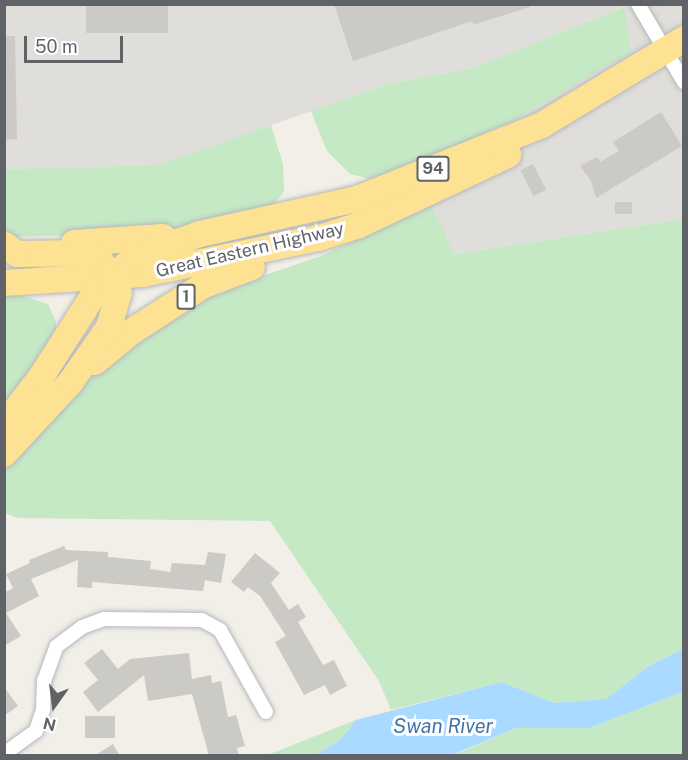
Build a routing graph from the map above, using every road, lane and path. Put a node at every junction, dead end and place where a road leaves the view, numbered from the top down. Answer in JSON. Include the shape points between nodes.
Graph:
{"nodes":[{"id":1,"x":638,"y":4,"type":"edge"},
{"id":2,"x":674,"y":45,"type":"edge"},
{"id":3,"x":684,"y":82,"type":"edge"},
{"id":4,"x":542,"y":125,"type":"junction"},
{"id":5,"x":200,"y":234,"type":"junction"},
{"id":6,"x":319,"y":238,"type":"junction"},
{"id":7,"x":5,"y":245,"type":"edge"},
{"id":8,"x":111,"y":276,"type":"junction"},
{"id":9,"x":34,"y":282,"type":"junction"},
{"id":10,"x":4,"y":283,"type":"edge"},
{"id":11,"x":69,"y":333,"type":"junction"},
{"id":12,"x":70,"y":383,"type":"junction"},
{"id":13,"x":4,"y":425,"type":"edge"},
{"id":14,"x":4,"y":454,"type":"edge"},
{"id":15,"x":266,"y":712,"type":"dead end"},
{"id":16,"x":4,"y":754,"type":"edge"}],
"edges":[{"from":1,"to":2,"type":"street"},
{"from":2,"to":3,"type":"street"},
{"from":2,"to":4,"type":"highway","name":"Great Eastern Highway","number":"94"},
{"from":4,"to":5,"type":"highway","name":"Great Eastern Highway","number":"94","via":[[357,200]]},
{"from":4,"to":6,"type":"highway","name":"Great Eastern Highway","number":"94","via":[[510,154],[369,220]]},
{"from":5,"to":7,"type":"highway","number":"94"},
{"from":5,"to":8,"type":"highway","name":"Great Eastern Highway","via":[[135,257]]},
{"from":6,"to":8,"type":"highway","name":"Great Eastern Highway","number":"94","via":[[208,263]]},
{"from":6,"to":12,"type":"highway","number":"1","via":[[204,285],[131,332]]},
{"from":7,"to":8,"type":"highway","via":[[17,254],[98,256]]},
{"from":8,"to":9,"type":"highway","number":"94"},
{"from":8,"to":11,"type":"highway","name":"Great Eastern Highway"},
{"from":8,"to":12,"type":"highway","via":[[119,294],[118,307],[109,327]]},
{"from":9,"to":10,"type":"highway","number":"94"},
{"from":9,"to":11,"type":"highway","via":[[62,294],[71,311]]},
{"from":11,"to":13,"type":"highway","name":"Great Eastern Highway"},
{"from":12,"to":14,"type":"highway","number":"1"},
{"from":15,"to":16,"type":"street","via":[[220,630],[202,620],[104,619],[82,627],[57,646],[46,672],[43,710],[36,731]]}]}
